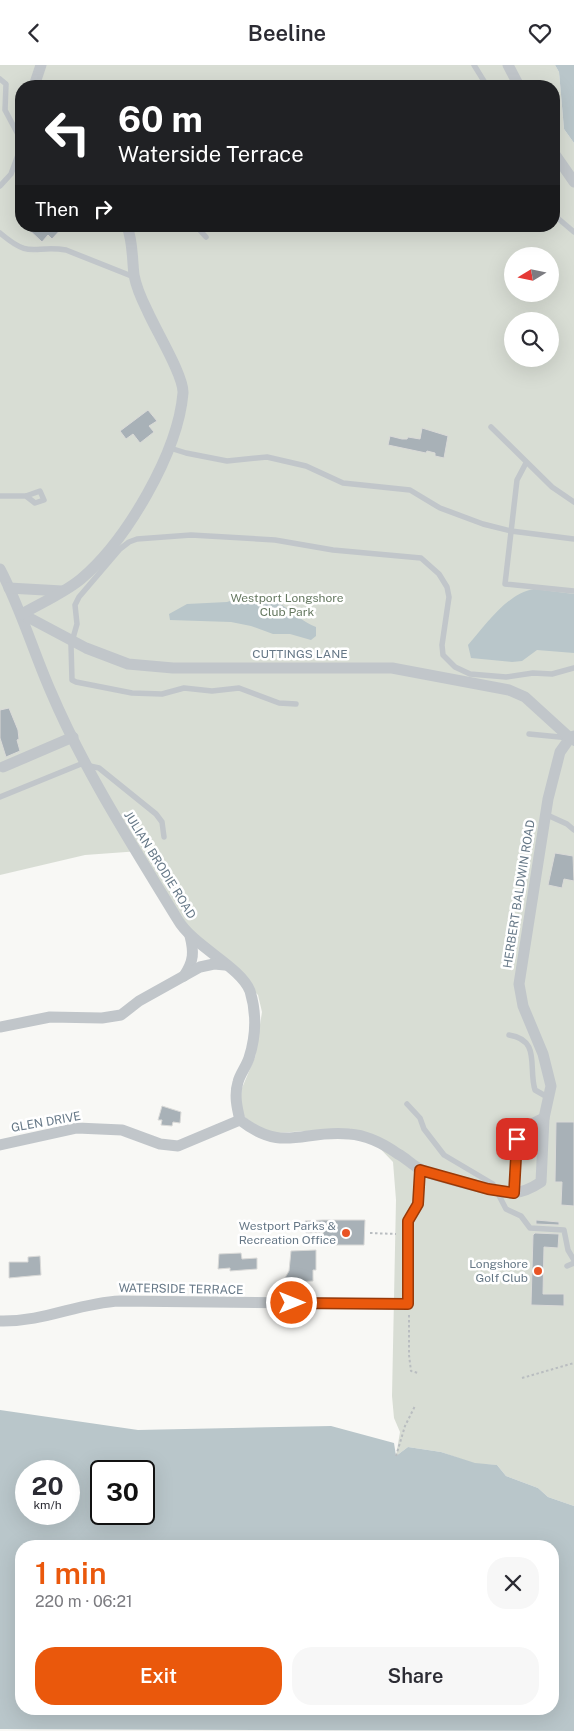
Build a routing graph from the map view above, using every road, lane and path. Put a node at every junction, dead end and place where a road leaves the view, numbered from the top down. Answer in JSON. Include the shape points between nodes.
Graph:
{"nodes":[{"id":1,"x":41,"y":65,"type":"edge"},
{"id":2,"x":474,"y":65,"type":"edge"},
{"id":3,"x":508,"y":65,"type":"edge"},
{"id":4,"x":0,"y":79,"type":"edge"},
{"id":5,"x":36,"y":80,"type":"edge"},
{"id":6,"x":483,"y":80,"type":"edge"},
{"id":7,"x":516,"y":80,"type":"edge"},
{"id":8,"x":15,"y":129,"type":"edge"},
{"id":9,"x":560,"y":162,"type":"edge"},
{"id":10,"x":15,"y":164,"type":"edge"},
{"id":11,"x":574,"y":182,"type":"edge"},
{"id":12,"x":0,"y":186,"type":"edge"},
{"id":13,"x":560,"y":220,"type":"edge"},
{"id":14,"x":130,"y":232,"type":"edge"},
{"id":15,"x":201,"y":232,"type":"edge"},
{"id":16,"x":574,"y":232,"type":"edge"},
{"id":17,"x":0,"y":233,"type":"edge"},
{"id":18,"x":206,"y":237,"type":"dead end"},
{"id":19,"x":134,"y":277,"type":"junction"},
{"id":20,"x":491,"y":427,"type":"dead end"},
{"id":21,"x":170,"y":447,"type":"junction"},
{"id":22,"x":526,"y":463,"type":"junction"},
{"id":23,"x":0,"y":496,"type":"edge"},
{"id":24,"x":26,"y":496,"type":"dead end"},
{"id":25,"x":574,"y":502,"type":"edge"},
{"id":26,"x":511,"y":531,"type":"junction"},
{"id":27,"x":574,"y":539,"type":"edge"},
{"id":28,"x":0,"y":569,"type":"edge"},
{"id":29,"x":10,"y":588,"type":"junction"},
{"id":30,"x":62,"y":591,"type":"junction"},
{"id":31,"x":574,"y":591,"type":"edge"},
{"id":32,"x":22,"y":614,"type":"junction"},
{"id":33,"x":72,"y":640,"type":"junction"},
{"id":34,"x":574,"y":668,"type":"edge"},
{"id":35,"x":296,"y":704,"type":"dead end"},
{"id":36,"x":529,"y":734,"type":"dead end"},
{"id":37,"x":72,"y":737,"type":"junction"},
{"id":38,"x":573,"y":739,"type":"edge"},
{"id":39,"x":87,"y":765,"type":"junction"},
{"id":40,"x":3,"y":767,"type":"dead end"},
{"id":41,"x":0,"y":797,"type":"edge"},
{"id":42,"x":545,"y":814,"type":"junction"},
{"id":43,"x":574,"y":830,"type":"edge"},
{"id":44,"x":164,"y":837,"type":"dead end"},
{"id":45,"x":190,"y":936,"type":"junction"},
{"id":46,"x":225,"y":965,"type":"junction"},
{"id":47,"x":183,"y":977,"type":"junction"},
{"id":48,"x":0,"y":1027,"type":"edge"},
{"id":49,"x":509,"y":1035,"type":"dead end"},
{"id":50,"x":550,"y":1098,"type":"junction"},
{"id":51,"x":407,"y":1104,"type":"dead end"},
{"id":52,"x":544,"y":1118,"type":"junction"},
{"id":53,"x":240,"y":1120,"type":"junction"},
{"id":54,"x":0,"y":1145,"type":"edge"},
{"id":55,"x":420,"y":1170,"type":"junction"},
{"id":56,"x":498,"y":1191,"type":"junction"},
{"id":57,"x":514,"y":1193,"type":"junction"},
{"id":58,"x":370,"y":1233,"type":"dead end"},
{"id":59,"x":408,"y":1235,"type":"junction"},
{"id":60,"x":574,"y":1262,"type":"edge"},
{"id":61,"x":567,"y":1267,"type":"dead end"},
{"id":62,"x":408,"y":1304,"type":"junction"},
{"id":63,"x":0,"y":1321,"type":"edge"},
{"id":64,"x":574,"y":1363,"type":"edge"},
{"id":65,"x":418,"y":1373,"type":"dead end"},
{"id":66,"x":522,"y":1378,"type":"dead end"},
{"id":67,"x":415,"y":1406,"type":"dead end"},
{"id":68,"x":396,"y":1456,"type":"dead end"}],
"edges":[{"from":1,"to":5,"type":"street"},
{"from":2,"to":6,"type":"lane"},
{"from":3,"to":7,"type":"street"},
{"from":4,"to":8,"type":"lane","via":[[6,85],[5,110]]},
{"from":9,"to":11,"type":"street"},
{"from":10,"to":12,"type":"lane","via":[[11,175]]},
{"from":13,"to":16,"type":"lane"},
{"from":14,"to":19,"type":"street"},
{"from":15,"to":18,"type":"lane"},
{"from":17,"to":19,"type":"lane","via":[[24,250],[66,250]]},
{"from":19,"to":21,"type":"street","via":[[183,391]]},
{"from":20,"to":22,"type":"lane"},
{"from":21,"to":26,"type":"lane","via":[[227,461],[267,457],[306,466],[343,483],[410,490],[440,508]]},
{"from":21,"to":30,"type":"street","via":[[139,508],[120,534],[81,579]]},
{"from":22,"to":25,"type":"lane"},
{"from":22,"to":26,"type":"lane","via":[[517,480]]},
{"from":23,"to":24,"type":"lane"},
{"from":26,"to":27,"type":"lane"},
{"from":26,"to":31,"type":"lane","via":[[505,583]]},
{"from":28,"to":29,"type":"street","name":"JULIAN BRODIE ROAD"},
{"from":29,"to":30,"type":"street"},
{"from":29,"to":32,"type":"street","name":"JULIAN BRODIE ROAD"},
{"from":30,"to":32,"type":"street"},
{"from":32,"to":33,"type":"street","name":"CUTTINGS LANE"},
{"from":32,"to":37,"type":"street","name":"JULIAN BRODIE ROAD"},
{"from":33,"to":34,"type":"lane","via":[[77,624],[75,605],[79,597],[129,541],[210,536],[275,540],[333,550],[421,558],[448,587],[442,645],[443,655],[455,667],[470,674],[506,677],[552,674]]},
{"from":33,"to":35,"type":"lane","via":[[71,674],[76,682],[132,693],[162,694],[184,688],[239,689],[279,703]]},
{"from":33,"to":38,"type":"street","name":"CUTTINGS LANE","via":[[128,664],[173,668],[392,668],[509,690],[526,697]]},
{"from":36,"to":38,"type":"lane"},
{"from":37,"to":39,"type":"street","name":"JULIAN BRODIE ROAD"},
{"from":37,"to":40,"type":"street"},
{"from":38,"to":42,"type":"street","name":"HERBERT BALDWIN ROAD","via":[[560,752]]},
{"from":39,"to":41,"type":"lane","via":[[81,764]]},
{"from":39,"to":44,"type":"lane","via":[[99,768],[156,814],[162,822]]},
{"from":39,"to":45,"type":"street","name":"JULIAN BRODIE ROAD","via":[[116,819]]},
{"from":42,"to":43,"type":"lane","via":[[567,823]]},
{"from":42,"to":50,"type":"street","name":"HERBERT BALDWIN ROAD","via":[[519,984],[523,1005],[548,1073]]},
{"from":45,"to":46,"type":"street","name":"JULIAN BRODIE ROAD"},
{"from":45,"to":47,"type":"street","via":[[194,953]]},
{"from":46,"to":47,"type":"street","via":[[200,967]]},
{"from":46,"to":53,"type":"street","name":"JULIAN BRODIE ROAD","via":[[249,989],[254,1009],[256,1032],[237,1083]]},
{"from":47,"to":48,"type":"street","via":[[139,1001],[121,1015],[50,1017]]},
{"from":49,"to":50,"type":"lane","via":[[526,1041],[535,1090]]},
{"from":50,"to":52,"type":"street","name":"HERBERT BALDWIN ROAD"},
{"from":51,"to":56,"type":"lane","via":[[444,1155],[493,1184]]},
{"from":52,"to":57,"type":"street","via":[[532,1124],[517,1139]]},
{"from":52,"to":57,"type":"street","name":"HERBERT BALDWIN ROAD","via":[[541,1183],[528,1191]]},
{"from":53,"to":54,"type":"street","name":"GLEN DRIVE","via":[[178,1146],[160,1144],[122,1130],[77,1128]]},
{"from":53,"to":55,"type":"street","via":[[254,1131],[273,1139],[342,1134],[369,1138],[397,1152]]},
{"from":55,"to":56,"type":"street","name":"HERBERT BALDWIN ROAD"},
{"from":55,"to":59,"type":"street","via":[[418,1204],[408,1221]]},
{"from":56,"to":57,"type":"street","name":"HERBERT BALDWIN ROAD"},
{"from":56,"to":60,"type":"lane","via":[[506,1209],[521,1216],[530,1228],[564,1230]]},
{"from":58,"to":59,"type":"path"},
{"from":59,"to":62,"type":"street"},
{"from":60,"to":61,"type":"lane"},
{"from":62,"to":63,"type":"street","name":"WATERSIDE TERRACE","via":[[120,1301],[99,1302],[24,1321]]},
{"from":62,"to":65,"type":"path","via":[[408,1355],[411,1371]]},
{"from":64,"to":66,"type":"path"},
{"from":67,"to":68,"type":"path"}]}
